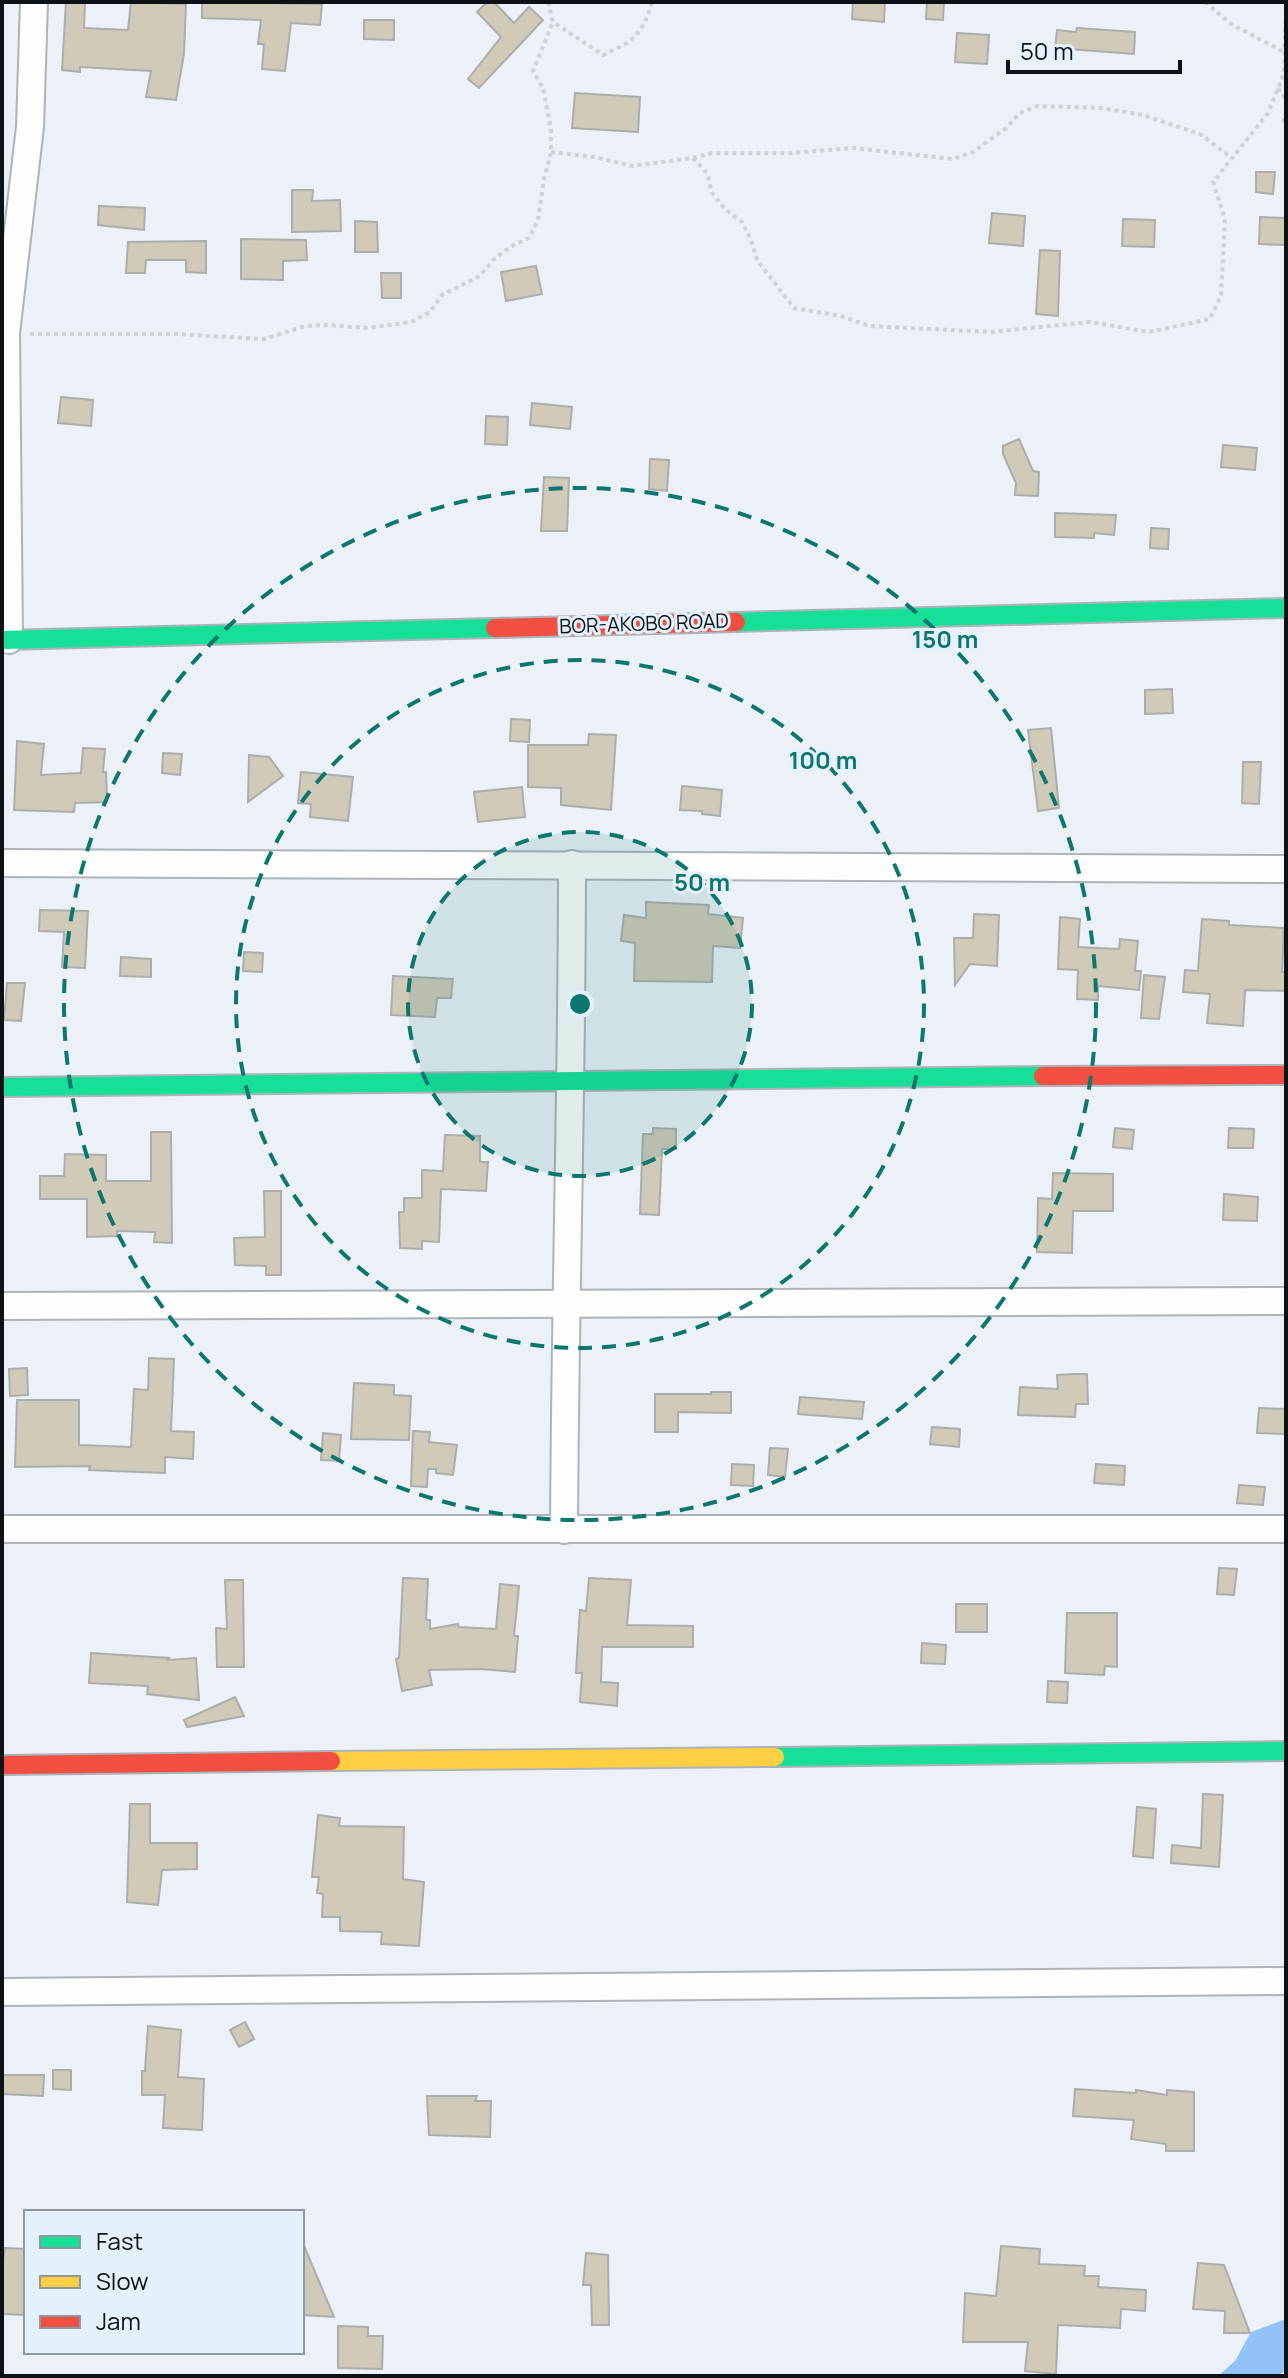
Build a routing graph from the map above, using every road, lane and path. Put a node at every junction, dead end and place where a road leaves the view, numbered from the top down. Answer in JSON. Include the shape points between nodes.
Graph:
{"nodes":[{"id":1,"x":34,"y":2,"type":"edge"},
{"id":2,"x":548,"y":2,"type":"edge"},
{"id":3,"x":652,"y":2,"type":"edge"},
{"id":4,"x":1205,"y":2,"type":"edge"},
{"id":5,"x":1286,"y":3,"type":"edge"},
{"id":6,"x":553,"y":22,"type":"junction"},
{"id":7,"x":1284,"y":52,"type":"edge"},
{"id":8,"x":1278,"y":88,"type":"junction"},
{"id":9,"x":1286,"y":100,"type":"edge"},
{"id":10,"x":1286,"y":111,"type":"edge"},
{"id":11,"x":1286,"y":128,"type":"edge"},
{"id":12,"x":551,"y":152,"type":"junction"},
{"id":13,"x":693,"y":158,"type":"junction"},
{"id":14,"x":1233,"y":159,"type":"junction"},
{"id":15,"x":6,"y":333,"type":"junction"},
{"id":16,"x":1286,"y":608,"type":"edge"},
{"id":17,"x":5,"y":640,"type":"edge"},
{"id":18,"x":2,"y":863,"type":"edge"},
{"id":19,"x":572,"y":864,"type":"junction"},
{"id":20,"x":1286,"y":869,"type":"edge"},
{"id":21,"x":1286,"y":1075,"type":"edge"},
{"id":22,"x":572,"y":1079,"type":"junction"},
{"id":23,"x":2,"y":1087,"type":"edge"},
{"id":24,"x":1286,"y":1301,"type":"edge"},
{"id":25,"x":565,"y":1302,"type":"junction"},
{"id":26,"x":2,"y":1306,"type":"edge"},
{"id":27,"x":2,"y":1529,"type":"edge"},
{"id":28,"x":1286,"y":1529,"type":"edge"},
{"id":29,"x":564,"y":1530,"type":"junction"},
{"id":30,"x":1286,"y":1751,"type":"edge"},
{"id":31,"x":2,"y":1765,"type":"edge"},
{"id":32,"x":1286,"y":1981,"type":"edge"},
{"id":33,"x":2,"y":1992,"type":"edge"}],
"edges":[{"from":1,"to":15,"type":"street","via":[[30,127]]},
{"from":2,"to":6,"type":"path"},
{"from":3,"to":6,"type":"path","via":[[639,34],[603,55]]},
{"from":4,"to":7,"type":"path","via":[[1231,24]]},
{"from":5,"to":7,"type":"path"},
{"from":6,"to":12,"type":"path","via":[[533,71],[543,88]]},
{"from":7,"to":8,"type":"path"},
{"from":8,"to":9,"type":"path"},
{"from":8,"to":14,"type":"path","via":[[1268,113]]},
{"from":10,"to":11,"type":"path"},
{"from":12,"to":13,"type":"path","via":[[632,166]]},
{"from":12,"to":15,"type":"path","via":[[538,220],[529,238],[493,260],[480,276],[442,295],[430,312],[411,322],[368,328],[305,326],[264,339]]},
{"from":13,"to":14,"type":"path","via":[[853,148],[953,159],[973,152],[1020,113],[1037,106],[1143,115],[1200,134]]},
{"from":13,"to":14,"type":"path","via":[[707,173],[712,193],[742,222],[757,260],[794,308],[869,326],[990,332],[1090,322],[1149,332],[1210,319],[1221,295],[1225,219],[1213,182]]},
{"from":15,"to":17,"type":"street"},
{"from":16,"to":17,"type":"street","name":"BOR-AKOBO ROAD"},
{"from":18,"to":19,"type":"street"},
{"from":19,"to":20,"type":"street"},
{"from":19,"to":22,"type":"street"},
{"from":21,"to":22,"type":"street"},
{"from":22,"to":23,"type":"street"},
{"from":22,"to":25,"type":"street"},
{"from":24,"to":25,"type":"street"},
{"from":25,"to":26,"type":"street"},
{"from":25,"to":29,"type":"street"},
{"from":27,"to":29,"type":"street"},
{"from":28,"to":29,"type":"street"},
{"from":30,"to":31,"type":"street"},
{"from":32,"to":33,"type":"street"}]}
